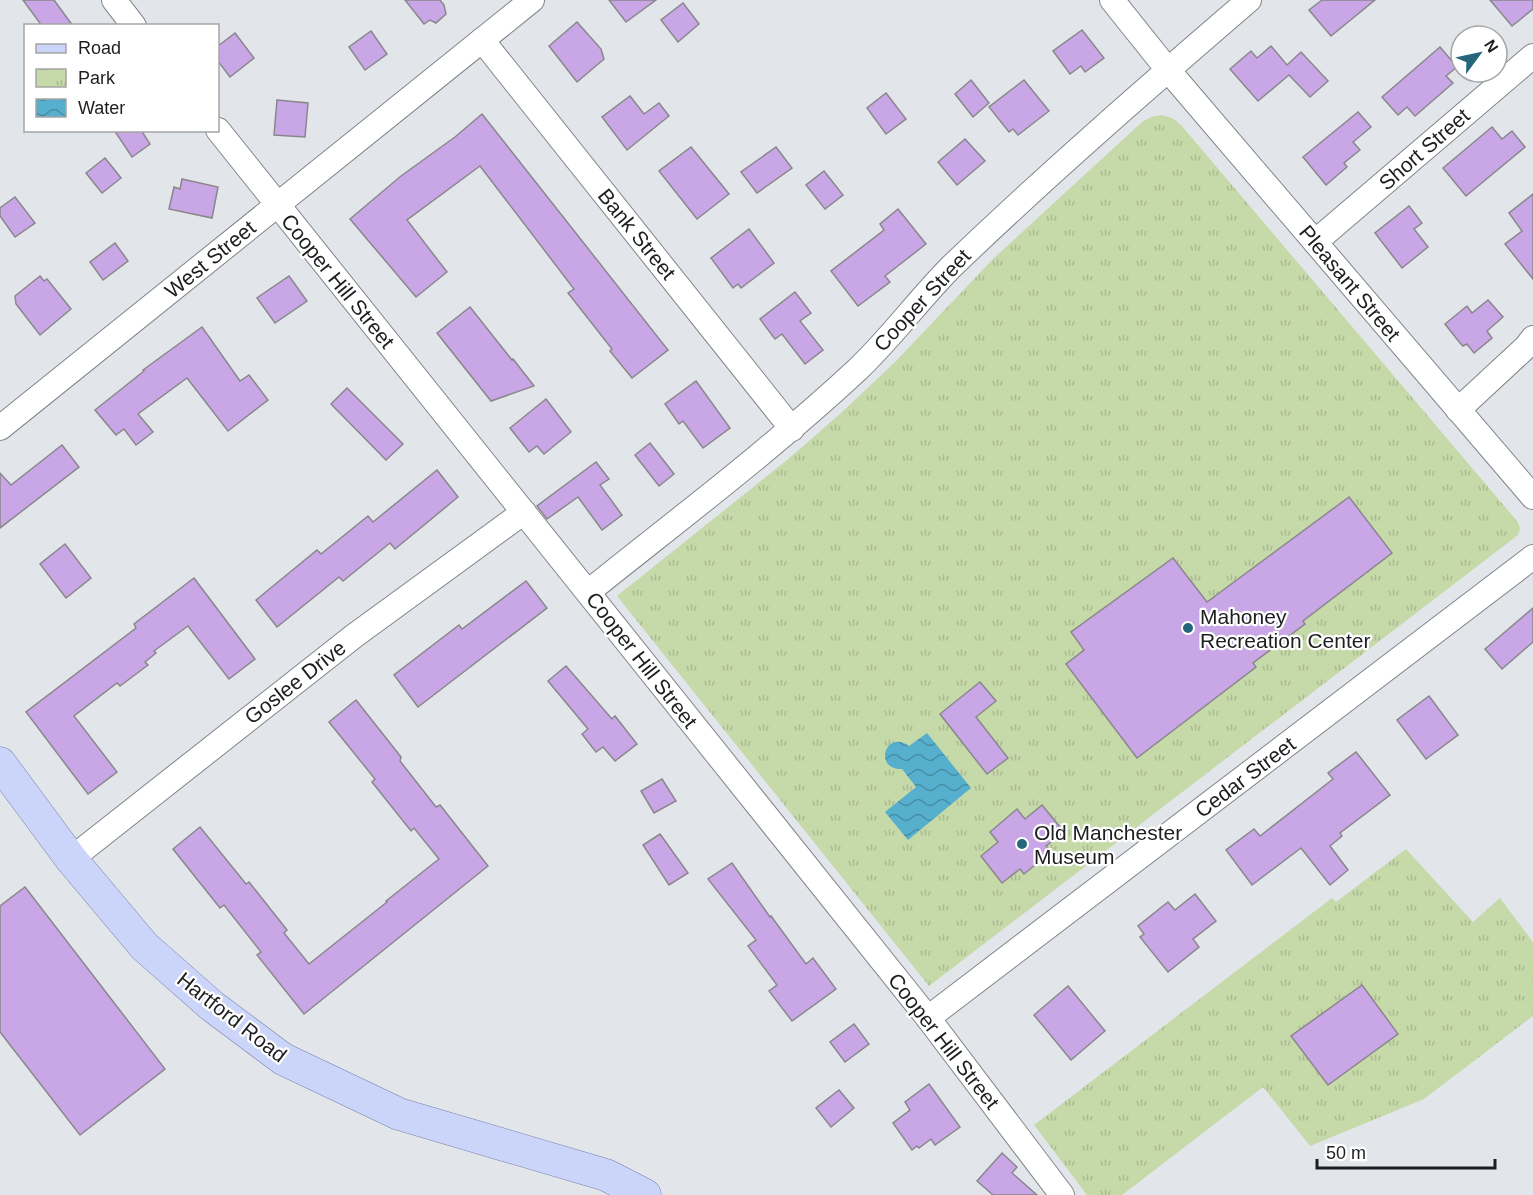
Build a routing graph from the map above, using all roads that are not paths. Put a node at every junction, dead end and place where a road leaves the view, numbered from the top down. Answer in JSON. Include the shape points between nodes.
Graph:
{"nodes":[{"id":1,"x":114,"y":0,"type":"edge"},
{"id":2,"x":532,"y":0,"type":"edge"},
{"id":3,"x":1112,"y":0,"type":"edge"},
{"id":4,"x":1249,"y":0,"type":"edge"},
{"id":5,"x":132,"y":24,"type":"edge"},
{"id":6,"x":482,"y":40,"type":"junction"},
{"id":7,"x":1533,"y":56,"type":"edge"},
{"id":8,"x":1168,"y":69,"type":"junction"},
{"id":9,"x":219,"y":131,"type":"edge"},
{"id":10,"x":278,"y":205,"type":"junction"},
{"id":11,"x":1315,"y":242,"type":"junction"},
{"id":12,"x":1533,"y":338,"type":"edge"},
{"id":13,"x":1458,"y":410,"type":"junction"},
{"id":14,"x":0,"y":428,"type":"edge"},
{"id":15,"x":792,"y":429,"type":"junction"},
{"id":16,"x":1533,"y":497,"type":"edge"},
{"id":17,"x":524,"y":512,"type":"junction"},
{"id":18,"x":1533,"y":557,"type":"edge"},
{"id":19,"x":588,"y":592,"type":"junction"},
{"id":20,"x":3,"y":772,"type":"edge"},
{"id":21,"x":71,"y":859,"type":"junction"},
{"id":22,"x":928,"y":1018,"type":"junction"},
{"id":23,"x":645,"y":1195,"type":"edge"},
{"id":24,"x":1062,"y":1195,"type":"edge"}],
"edges":[{"from":1,"to":5,"type":"street"},
{"from":2,"to":6,"type":"street","name":"West Street"},
{"from":3,"to":8,"type":"street","name":"Pleasant Street"},
{"from":4,"to":8,"type":"street","name":"Cooper Street"},
{"from":6,"to":10,"type":"street","name":"West Street"},
{"from":6,"to":15,"type":"street","name":"Bank Street"},
{"from":7,"to":11,"type":"street","name":"Short Street"},
{"from":8,"to":11,"type":"street","name":"Pleasant Street"},
{"from":8,"to":15,"type":"street","name":"Cooper Street","via":[[1010,210],[942,276],[860,368]]},
{"from":9,"to":10,"type":"street","name":"Cooper Hill Street"},
{"from":10,"to":14,"type":"street","name":"West Street"},
{"from":10,"to":17,"type":"street","name":"Cooper Hill Street"},
{"from":11,"to":13,"type":"street","name":"Pleasant Street"},
{"from":12,"to":13,"type":"street"},
{"from":13,"to":16,"type":"street","name":"Pleasant Street"},
{"from":15,"to":19,"type":"street","name":"Cooper Street"},
{"from":17,"to":19,"type":"street","name":"Cooper Hill Street"},
{"from":17,"to":21,"type":"street","name":"Goslee Drive","via":[[354,636]]},
{"from":18,"to":22,"type":"street","name":"Cedar Street"},
{"from":19,"to":22,"type":"street","name":"Cooper Hill Street"},
{"from":20,"to":21,"type":"main road","name":"Hartford Road"},
{"from":21,"to":23,"type":"main road","name":"Hartford Road","via":[[144,946],[212,1006],[283,1059],[399,1114],[606,1175]]},
{"from":22,"to":24,"type":"street","name":"Cooper Hill Street"}]}
